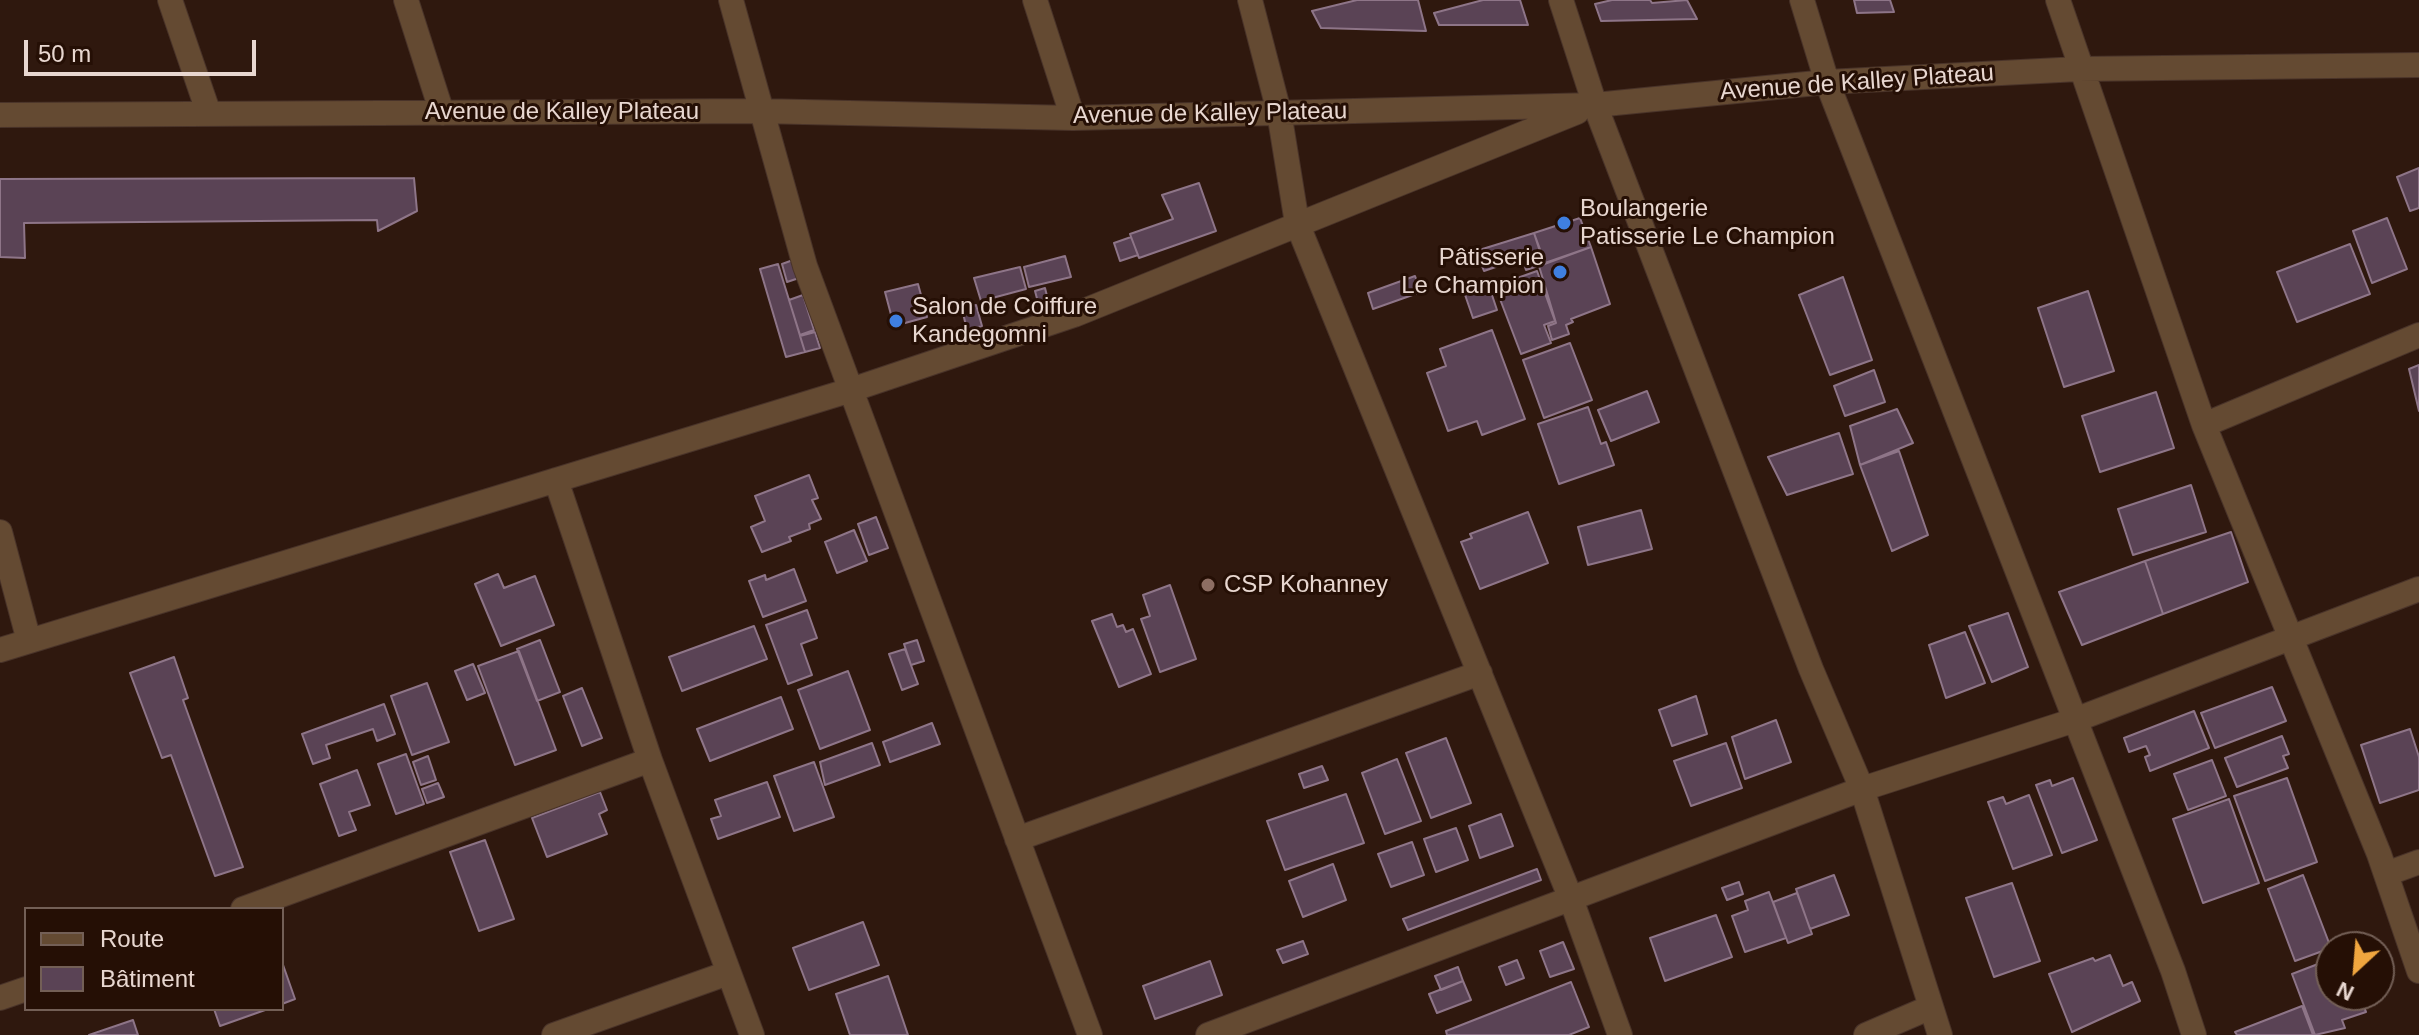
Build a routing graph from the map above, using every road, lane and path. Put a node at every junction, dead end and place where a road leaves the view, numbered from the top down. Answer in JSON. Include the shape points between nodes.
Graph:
{"nodes":[{"id":1,"x":170,"y":0,"type":"edge"},
{"id":2,"x":406,"y":0,"type":"edge"},
{"id":3,"x":731,"y":0,"type":"edge"},
{"id":4,"x":1035,"y":0,"type":"edge"},
{"id":5,"x":1250,"y":0,"type":"edge"},
{"id":6,"x":1561,"y":0,"type":"edge"},
{"id":7,"x":1802,"y":0,"type":"edge"},
{"id":8,"x":2058,"y":0,"type":"edge"},
{"id":9,"x":2419,"y":65,"type":"edge"},
{"id":10,"x":2079,"y":69,"type":"junction"},
{"id":11,"x":1827,"y":82,"type":"junction"},
{"id":12,"x":1595,"y":105,"type":"junction"},
{"id":13,"x":759,"y":111,"type":"junction"},
{"id":14,"x":1279,"y":112,"type":"junction"},
{"id":15,"x":442,"y":113,"type":"junction"},
{"id":16,"x":209,"y":114,"type":"junction"},
{"id":17,"x":0,"y":115,"type":"edge"},
{"id":18,"x":1073,"y":118,"type":"junction"},
{"id":19,"x":1297,"y":223,"type":"junction"},
{"id":20,"x":2419,"y":335,"type":"edge"},
{"id":21,"x":851,"y":390,"type":"junction"},
{"id":22,"x":2204,"y":425,"type":"junction"},
{"id":23,"x":556,"y":480,"type":"junction"},
{"id":24,"x":0,"y":532,"type":"edge"},
{"id":25,"x":2419,"y":589,"type":"edge"},
{"id":26,"x":29,"y":641,"type":"junction"},
{"id":27,"x":2291,"y":641,"type":"junction"},
{"id":28,"x":0,"y":650,"type":"edge"},
{"id":29,"x":1480,"y":673,"type":"junction"},
{"id":30,"x":2075,"y":720,"type":"junction"},
{"id":31,"x":650,"y":760,"type":"junction"},
{"id":32,"x":1862,"y":789,"type":"junction"},
{"id":33,"x":1017,"y":839,"type":"junction"},
{"id":34,"x":2419,"y":862,"type":"edge"},
{"id":35,"x":2386,"y":874,"type":"junction"},
{"id":36,"x":1571,"y":899,"type":"junction"},
{"id":37,"x":248,"y":907,"type":"edge"},
{"id":38,"x":2419,"y":971,"type":"edge"},
{"id":39,"x":728,"y":973,"type":"junction"},
{"id":40,"x":24,"y":990,"type":"edge"},
{"id":41,"x":0,"y":998,"type":"edge"},
{"id":42,"x":1931,"y":1007,"type":"junction"},
{"id":43,"x":554,"y":1035,"type":"edge"},
{"id":44,"x":752,"y":1035,"type":"edge"},
{"id":45,"x":1090,"y":1035,"type":"edge"},
{"id":46,"x":1208,"y":1035,"type":"edge"},
{"id":47,"x":1620,"y":1035,"type":"edge"},
{"id":48,"x":1866,"y":1035,"type":"edge"},
{"id":49,"x":1940,"y":1035,"type":"edge"},
{"id":50,"x":2194,"y":1035,"type":"edge"}],
"edges":[{"from":1,"to":16,"type":"street"},
{"from":2,"to":15,"type":"street"},
{"from":3,"to":13,"type":"street"},
{"from":4,"to":18,"type":"street"},
{"from":5,"to":14,"type":"street"},
{"from":6,"to":12,"type":"street"},
{"from":7,"to":11,"type":"street"},
{"from":8,"to":10,"type":"street"},
{"from":9,"to":10,"type":"street","name":"Avenue de Kalley Plateau"},
{"from":10,"to":11,"type":"street","name":"Avenue de Kalley Plateau"},
{"from":10,"to":22,"type":"street"},
{"from":11,"to":12,"type":"street","name":"Avenue de Kalley Plateau"},
{"from":11,"to":30,"type":"street"},
{"from":12,"to":14,"type":"street","name":"Avenue de Kalley Plateau"},
{"from":12,"to":19,"type":"street"},
{"from":12,"to":32,"type":"street"},
{"from":13,"to":15,"type":"street","name":"Avenue de Kalley Plateau"},
{"from":13,"to":18,"type":"street","name":"Avenue de Kalley Plateau"},
{"from":13,"to":21,"type":"street","via":[[805,266]]},
{"from":14,"to":18,"type":"street","name":"Avenue de Kalley Plateau"},
{"from":14,"to":19,"type":"street"},
{"from":15,"to":16,"type":"street","name":"Avenue de Kalley Plateau"},
{"from":16,"to":17,"type":"street","name":"Avenue de Kalley Plateau"},
{"from":19,"to":21,"type":"street","via":[[1074,315]]},
{"from":19,"to":29,"type":"street"},
{"from":20,"to":22,"type":"street"},
{"from":21,"to":23,"type":"street"},
{"from":21,"to":33,"type":"street"},
{"from":22,"to":27,"type":"street"},
{"from":23,"to":26,"type":"street"},
{"from":23,"to":31,"type":"street"},
{"from":24,"to":26,"type":"street"},
{"from":25,"to":27,"type":"street"},
{"from":26,"to":28,"type":"street"},
{"from":27,"to":30,"type":"street"},
{"from":27,"to":35,"type":"street"},
{"from":29,"to":33,"type":"street"},
{"from":29,"to":36,"type":"street"},
{"from":30,"to":32,"type":"street"},
{"from":30,"to":50,"type":"street"},
{"from":31,"to":37,"type":"street"},
{"from":31,"to":39,"type":"street"},
{"from":32,"to":36,"type":"street"},
{"from":32,"to":42,"type":"street"},
{"from":33,"to":45,"type":"street"},
{"from":34,"to":35,"type":"street"},
{"from":35,"to":38,"type":"street"},
{"from":36,"to":46,"type":"street"},
{"from":36,"to":47,"type":"street"},
{"from":39,"to":43,"type":"street"},
{"from":39,"to":44,"type":"street"},
{"from":40,"to":41,"type":"street"},
{"from":42,"to":48,"type":"street"},
{"from":42,"to":49,"type":"street"}]}
